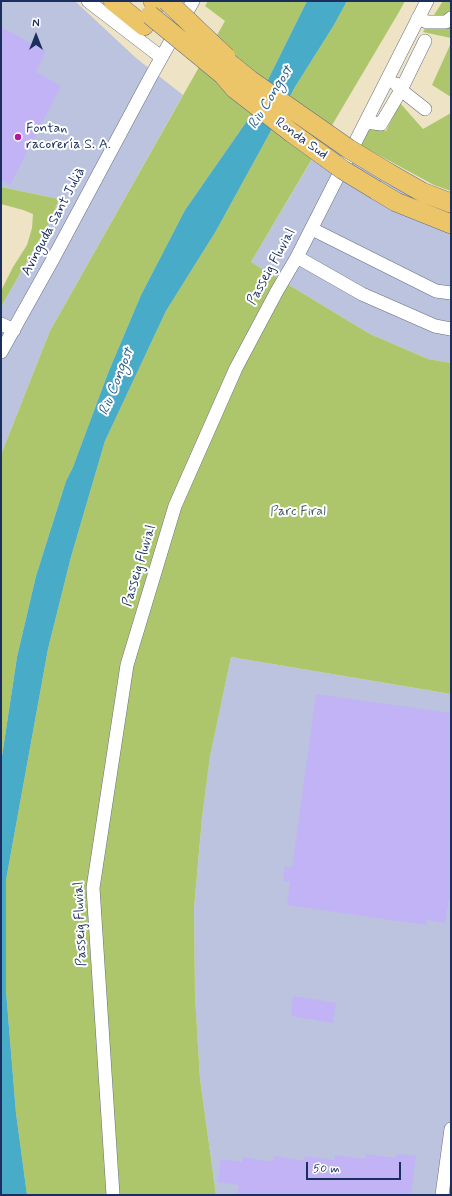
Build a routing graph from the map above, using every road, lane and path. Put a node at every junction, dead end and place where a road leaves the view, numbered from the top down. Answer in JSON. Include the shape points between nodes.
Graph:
{"nodes":[{"id":1,"x":88,"y":1,"type":"edge"},
{"id":2,"x":113,"y":1,"type":"edge"},
{"id":3,"x":133,"y":1,"type":"edge"},
{"id":4,"x":193,"y":1,"type":"edge"},
{"id":5,"x":427,"y":1,"type":"edge"},
{"id":6,"x":154,"y":10,"type":"edge"},
{"id":7,"x":418,"y":18,"type":"junction"},
{"id":8,"x":451,"y":18,"type":"edge"},
{"id":9,"x":425,"y":41,"type":"dead end"},
{"id":10,"x":161,"y":57,"type":"junction"},
{"id":11,"x":389,"y":76,"type":"junction"},
{"id":12,"x":243,"y":85,"type":"junction"},
{"id":13,"x":401,"y":90,"type":"junction"},
{"id":14,"x":425,"y":109,"type":"dead end"},
{"id":15,"x":366,"y":122,"type":"junction"},
{"id":16,"x":396,"y":202,"type":"junction"},
{"id":17,"x":451,"y":203,"type":"edge"},
{"id":18,"x":451,"y":224,"type":"edge"},
{"id":19,"x":312,"y":229,"type":"junction"},
{"id":20,"x":451,"y":235,"type":"edge"},
{"id":21,"x":297,"y":257,"type":"junction"},
{"id":22,"x":451,"y":293,"type":"edge"},
{"id":23,"x":1,"y":324,"type":"edge"},
{"id":24,"x":451,"y":329,"type":"edge"},
{"id":25,"x":14,"y":330,"type":"junction"},
{"id":26,"x":1,"y":352,"type":"edge"},
{"id":27,"x":451,"y":1129,"type":"edge"},
{"id":28,"x":113,"y":1195,"type":"edge"},
{"id":29,"x":442,"y":1195,"type":"edge"}],
"edges":[{"from":1,"to":10,"type":"street"},
{"from":2,"to":6,"type":"highway"},
{"from":3,"to":6,"type":"highway"},
{"from":4,"to":10,"type":"street","name":"Avinguda Sant Julià"},
{"from":5,"to":7,"type":"street","name":"Passeig Fluvial"},
{"from":6,"to":12,"type":"highway","bridge":true},
{"from":6,"to":12,"type":"highway","via":[[218,81]]},
{"from":7,"to":8,"type":"street","via":[[427,22],[446,22]]},
{"from":7,"to":11,"type":"street","name":"Passeig Fluvial"},
{"from":9,"to":13,"type":"street"},
{"from":10,"to":25,"type":"street","name":"Avinguda Sant Julià"},
{"from":11,"to":13,"type":"street"},
{"from":11,"to":15,"type":"street","name":"Passeig Fluvial"},
{"from":12,"to":16,"type":"highway","name":"Ronda Sud","bridge":true,"via":[[305,143]]},
{"from":12,"to":17,"type":"highway","name":"Ronda Sud","bridge":true,"via":[[422,192]]},
{"from":13,"to":14,"type":"street"},
{"from":13,"to":15,"type":"street","via":[[381,124]]},
{"from":15,"to":19,"type":"street","name":"Passeig Fluvial"},
{"from":16,"to":18,"type":"highway","name":"Ronda Sud"},
{"from":16,"to":20,"type":"highway","via":[[421,222]]},
{"from":19,"to":21,"type":"street","name":"Passeig Fluvial"},
{"from":19,"to":22,"type":"street","via":[[436,291]]},
{"from":21,"to":24,"type":"street","via":[[362,294],[435,326]]},
{"from":21,"to":28,"type":"street","name":"Passeig Fluvial","via":[[236,368],[175,506],[127,665],[93,888]]},
{"from":23,"to":25,"type":"street"},
{"from":25,"to":26,"type":"street","name":"Avinguda Sant Julià"},
{"from":27,"to":29,"type":"street"}]}
